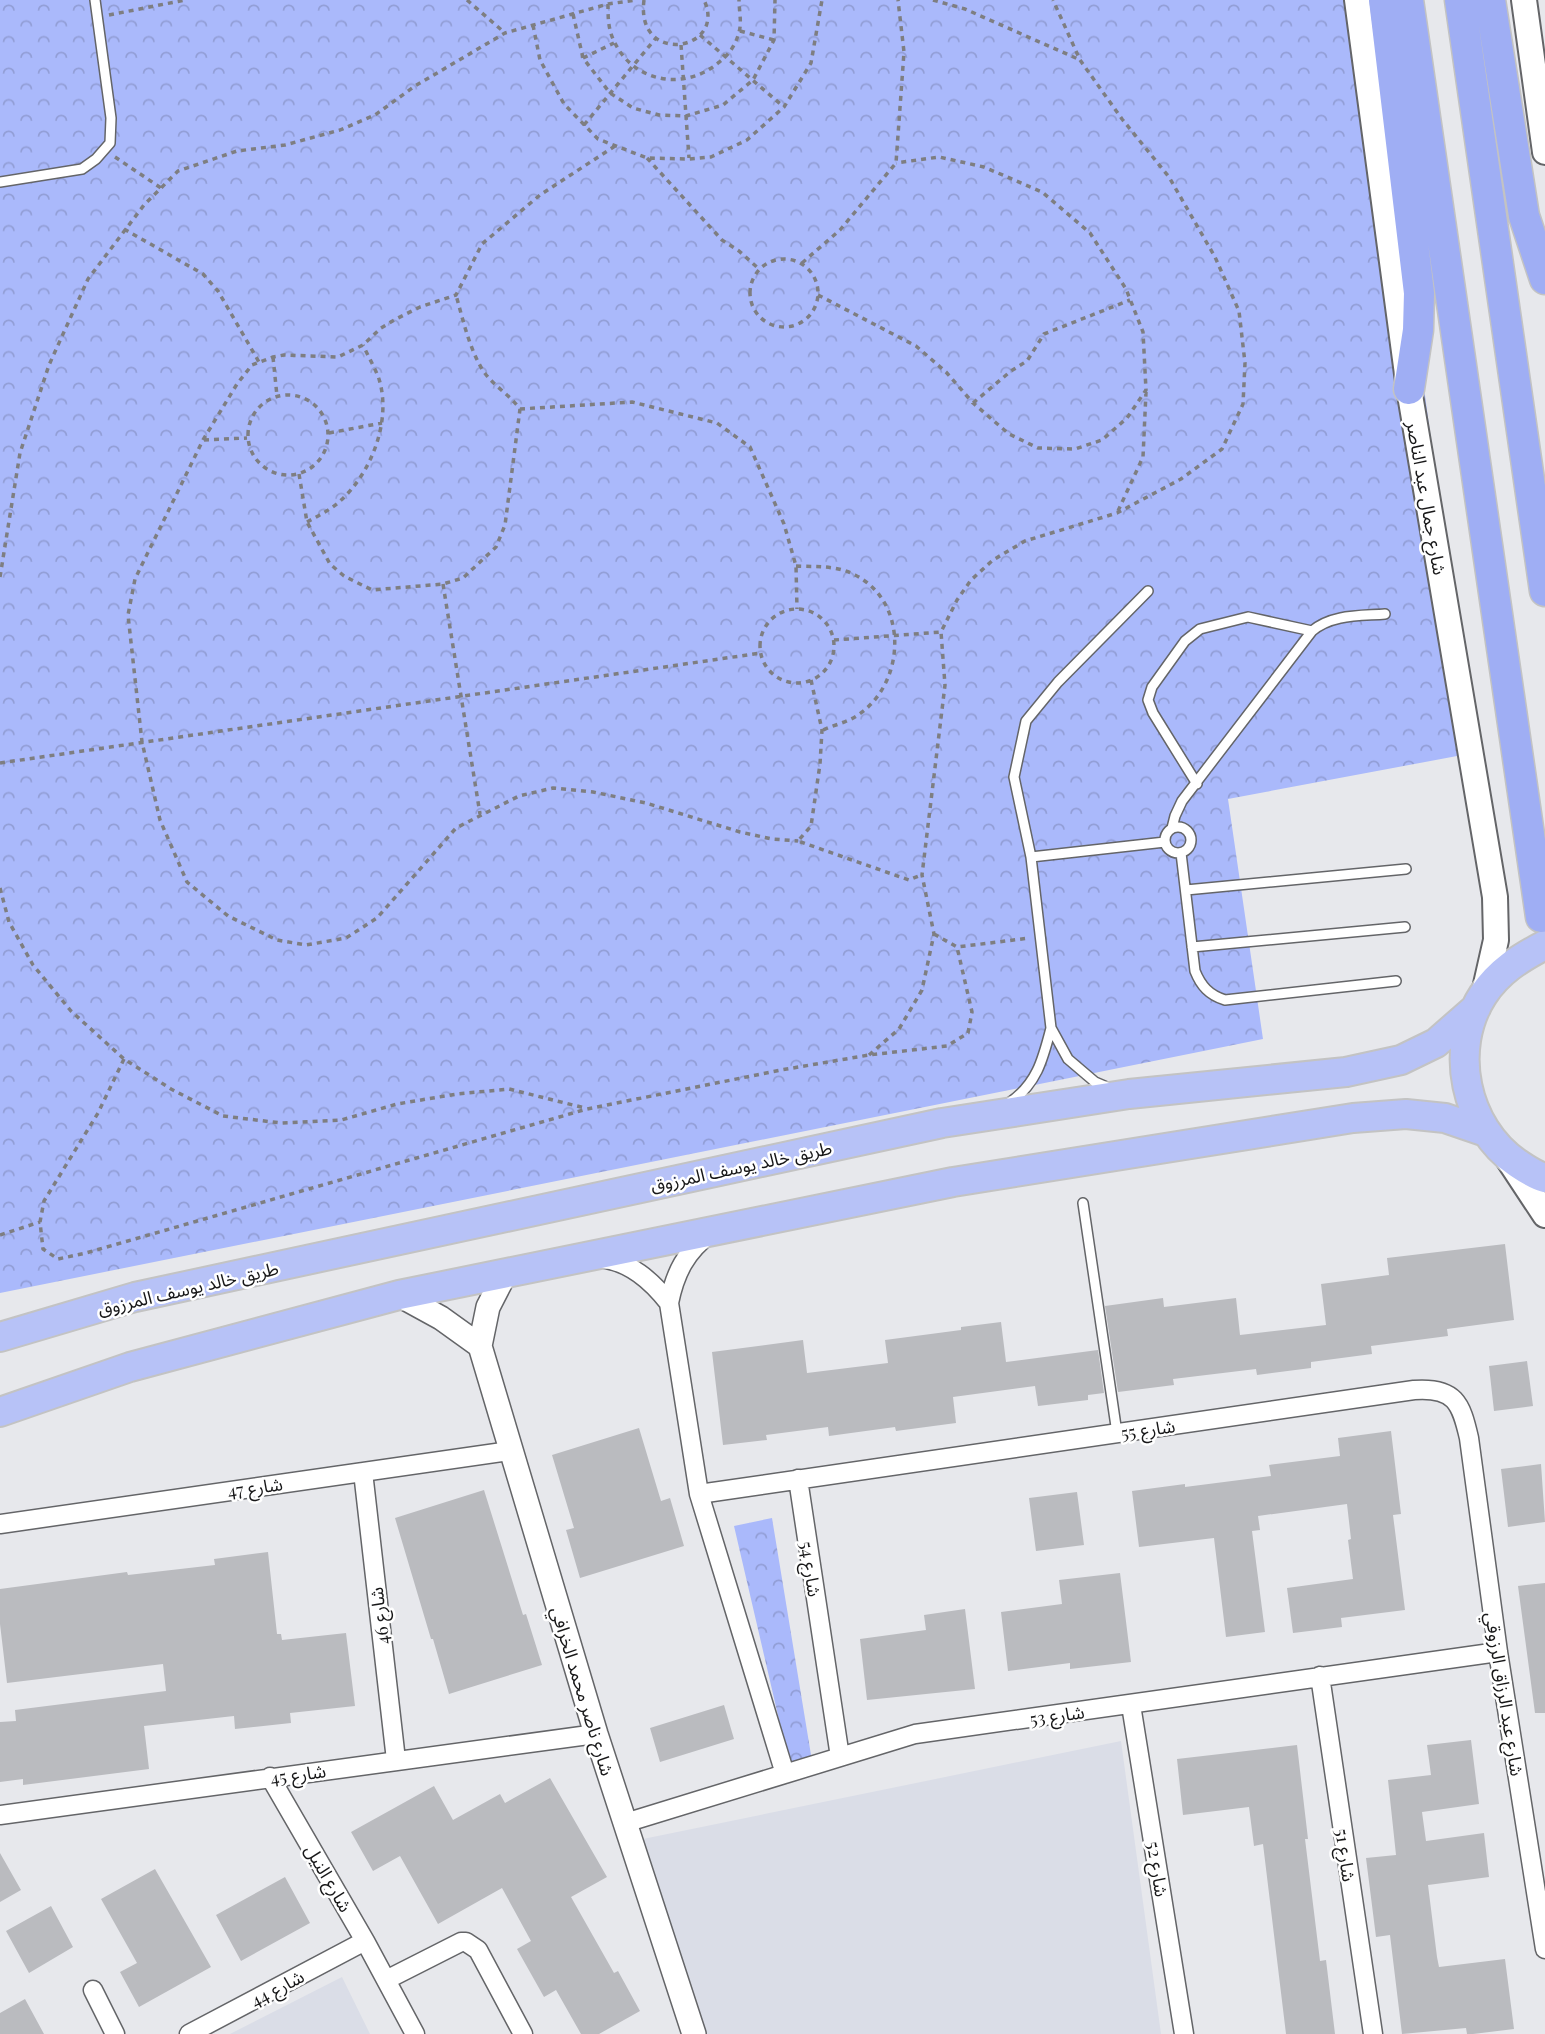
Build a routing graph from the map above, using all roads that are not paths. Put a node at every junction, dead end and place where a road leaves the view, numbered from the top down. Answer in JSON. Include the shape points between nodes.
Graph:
{"nodes":[{"id":1,"x":95,"y":0,"type":"edge"},
{"id":2,"x":1357,"y":0,"type":"edge"},
{"id":3,"x":1384,"y":0,"type":"edge"},
{"id":4,"x":1408,"y":0,"type":"edge"},
{"id":5,"x":1460,"y":0,"type":"edge"},
{"id":6,"x":1490,"y":0,"type":"edge"},
{"id":7,"x":1524,"y":0,"type":"edge"},
{"id":8,"x":1545,"y":152,"type":"edge"},
{"id":9,"x":0,"y":182,"type":"edge"},
{"id":10,"x":1545,"y":279,"type":"edge"},
{"id":11,"x":1409,"y":389,"type":"junction"},
{"id":12,"x":1148,"y":591,"type":"dead end"},
{"id":13,"x":1545,"y":592,"type":"edge"},
{"id":14,"x":1385,"y":614,"type":"dead end"},
{"id":15,"x":1312,"y":631,"type":"junction"},
{"id":16,"x":1197,"y":783,"type":"junction"},
{"id":17,"x":1172,"y":828,"type":"junction"},
{"id":18,"x":1165,"y":842,"type":"junction"},
{"id":19,"x":1181,"y":853,"type":"junction"},
{"id":20,"x":1031,"y":857,"type":"junction"},
{"id":21,"x":1406,"y":869,"type":"dead end"},
{"id":22,"x":1186,"y":890,"type":"junction"},
{"id":23,"x":1405,"y":927,"type":"dead end"},
{"id":24,"x":1543,"y":931,"type":"edge"},
{"id":25,"x":1192,"y":947,"type":"junction"},
{"id":26,"x":1396,"y":981,"type":"dead end"},
{"id":27,"x":1480,"y":1001,"type":"junction"},
{"id":28,"x":1051,"y":1028,"type":"junction"},
{"id":29,"x":1129,"y":1094,"type":"junction"},
{"id":30,"x":991,"y":1115,"type":"junction"},
{"id":31,"x":1494,"y":1143,"type":"junction"},
{"id":32,"x":1545,"y":1178,"type":"edge"},
{"id":33,"x":1083,"y":1203,"type":"dead end"},
{"id":34,"x":1545,"y":1215,"type":"edge"},
{"id":35,"x":717,"y":1229,"type":"junction"},
{"id":36,"x":587,"y":1256,"type":"junction"},
{"id":37,"x":506,"y":1272,"type":"junction"},
{"id":38,"x":399,"y":1295,"type":"junction"},
{"id":39,"x":668,"y":1303,"type":"junction"},
{"id":40,"x":0,"y":1337,"type":"edge"},
{"id":41,"x":480,"y":1346,"type":"junction"},
{"id":42,"x":0,"y":1412,"type":"edge"},
{"id":43,"x":1117,"y":1433,"type":"junction"},
{"id":44,"x":1469,"y":1438,"type":"joint"},
{"id":45,"x":510,"y":1451,"type":"junction"},
{"id":46,"x":363,"y":1472,"type":"junction"},
{"id":47,"x":798,"y":1479,"type":"junction"},
{"id":48,"x":699,"y":1494,"type":"junction"},
{"id":49,"x":0,"y":1524,"type":"edge"},
{"id":50,"x":1498,"y":1653,"type":"junction"},
{"id":51,"x":1320,"y":1676,"type":"junction"},
{"id":52,"x":1131,"y":1705,"type":"junction"},
{"id":53,"x":596,"y":1734,"type":"junction"},
{"id":54,"x":840,"y":1757,"type":"junction"},
{"id":55,"x":396,"y":1760,"type":"junction"},
{"id":56,"x":785,"y":1774,"type":"junction"},
{"id":57,"x":270,"y":1777,"type":"junction"},
{"id":58,"x":0,"y":1815,"type":"edge"},
{"id":59,"x":625,"y":1823,"type":"junction"},
{"id":60,"x":365,"y":1941,"type":"junction"},
{"id":61,"x":1545,"y":1949,"type":"edge"},
{"id":62,"x":386,"y":1980,"type":"junction"},
{"id":63,"x":93,"y":1990,"type":"dead end"},
{"id":64,"x":115,"y":2034,"type":"edge"},
{"id":65,"x":189,"y":2034,"type":"edge"},
{"id":66,"x":415,"y":2034,"type":"edge"},
{"id":67,"x":523,"y":2034,"type":"edge"},
{"id":68,"x":694,"y":2034,"type":"edge"},
{"id":69,"x":1184,"y":2034,"type":"edge"},
{"id":70,"x":1373,"y":2034,"type":"edge"}],
"edges":[{"from":1,"to":9,"type":"lane","via":[[111,118],[110,143],[82,169]]},
{"from":2,"to":11,"type":"main road","name":"شارع جمال عبد الناصر"},
{"from":3,"to":11,"type":"highway","via":[[1419,293]]},
{"from":4,"to":24,"type":"highway"},
{"from":5,"to":13,"type":"highway"},
{"from":6,"to":10,"type":"highway","via":[[1524,216]]},
{"from":7,"to":8,"type":"main road"},
{"from":11,"to":27,"type":"main road","name":"شارع جمال عبد الناصر","via":[[1494,897],[1496,940]]},
{"from":12,"to":20,"type":"lane","via":[[1026,721],[1014,777]]},
{"from":14,"to":15,"type":"lane","via":[[1334,619]]},
{"from":15,"to":16,"type":"lane"},
{"from":15,"to":16,"type":"lane","via":[[1238,617],[1200,629],[1185,642],[1152,687],[1148,700]]},
{"from":16,"to":17,"type":"lane","via":[[1179,807]]},
{"from":17,"to":18,"type":"lane"},
{"from":17,"to":19,"type":"lane","via":[[1183,828],[1190,835],[1190,846]]},
{"from":18,"to":19,"type":"lane","via":[[1171,851]]},
{"from":18,"to":20,"type":"lane"},
{"from":19,"to":22,"type":"lane"},
{"from":20,"to":28,"type":"lane"},
{"from":21,"to":22,"type":"lane"},
{"from":22,"to":25,"type":"lane"},
{"from":23,"to":25,"type":"lane"},
{"from":24,"to":27,"type":"main road","name":"طريق خالد يوسف المرزوق"},
{"from":25,"to":26,"type":"lane","via":[[1199,981],[1225,1000]]},
{"from":27,"to":29,"type":"main road","name":"طريق خالد يوسف المرزوق","via":[[1436,1043],[1401,1060],[1346,1072]]},
{"from":27,"to":31,"type":"main road","via":[[1466,1039],[1465,1071],[1471,1103]]},
{"from":28,"to":29,"type":"lane","via":[[1068,1059],[1095,1082]]},
{"from":28,"to":30,"type":"lane","via":[[1042,1064],[1021,1094]]},
{"from":29,"to":30,"type":"main road","name":"طريق خالد يوسف المرزوق"},
{"from":30,"to":40,"type":"main road","name":"طريق خالد يوسف المرزوق","via":[[135,1297]]},
{"from":31,"to":32,"type":"main road"},
{"from":31,"to":34,"type":"main road"},
{"from":31,"to":35,"type":"main road","via":[[1446,1118],[1406,1114],[1353,1118],[953,1182]]},
{"from":33,"to":43,"type":"lane"},
{"from":35,"to":36,"type":"main road"},
{"from":35,"to":39,"type":"street","via":[[684,1259]]},
{"from":36,"to":37,"type":"main road"},
{"from":36,"to":39,"type":"street","via":[[611,1259],[634,1269],[653,1283]]},
{"from":37,"to":38,"type":"main road"},
{"from":37,"to":41,"type":"street","name":"شارع ناصر محمد الخرافي","via":[[488,1307]]},
{"from":38,"to":41,"type":"street"},
{"from":38,"to":42,"type":"main road","via":[[130,1367]]},
{"from":39,"to":48,"type":"street"},
{"from":41,"to":45,"type":"street","name":"شارع ناصر محمد الخرافي"},
{"from":43,"to":44,"type":"street","name":"شارع 55","via":[[1427,1389],[1440,1391],[1462,1408]]},
{"from":43,"to":47,"type":"street","name":"شارع 55"},
{"from":44,"to":50,"type":"street","name":"شارع عبد الرزاق الرزوقي"},
{"from":45,"to":46,"type":"street","name":"شارع 47"},
{"from":45,"to":53,"type":"street","name":"شارع ناصر محمد الخرافي"},
{"from":46,"to":49,"type":"street","name":"شارع 47"},
{"from":46,"to":55,"type":"street","name":"شارع 46"},
{"from":47,"to":48,"type":"street"},
{"from":47,"to":54,"type":"street","name":"شارع 54"},
{"from":48,"to":56,"type":"street"},
{"from":50,"to":51,"type":"street","name":"شارع 53"},
{"from":50,"to":61,"type":"street","name":"شارع عبد الرزاق الرزوقي"},
{"from":51,"to":52,"type":"street","name":"شارع 53"},
{"from":51,"to":70,"type":"street","name":"شارع 51"},
{"from":52,"to":54,"type":"street","name":"شارع 53","via":[[915,1734]]},
{"from":52,"to":69,"type":"street","name":"شارع 52"},
{"from":53,"to":55,"type":"street","name":"شارع 45"},
{"from":53,"to":59,"type":"street","name":"شارع ناصر محمد الخرافي"},
{"from":54,"to":56,"type":"street","name":"شارع 53"},
{"from":55,"to":57,"type":"street","name":"شارع 45"},
{"from":56,"to":59,"type":"street","name":"شارع 53"},
{"from":57,"to":58,"type":"street","name":"شارع 45"},
{"from":57,"to":60,"type":"street","name":"شارع النيل"},
{"from":59,"to":68,"type":"street","name":"شارع ناصر محمد الخرافي"},
{"from":60,"to":62,"type":"street","name":"شارع النيل"},
{"from":60,"to":65,"type":"street","name":"شارع 44"},
{"from":62,"to":66,"type":"street","name":"شارع النيل"},
{"from":62,"to":67,"type":"street","via":[[466,1942],[478,1950]]},
{"from":63,"to":64,"type":"street"}]}
